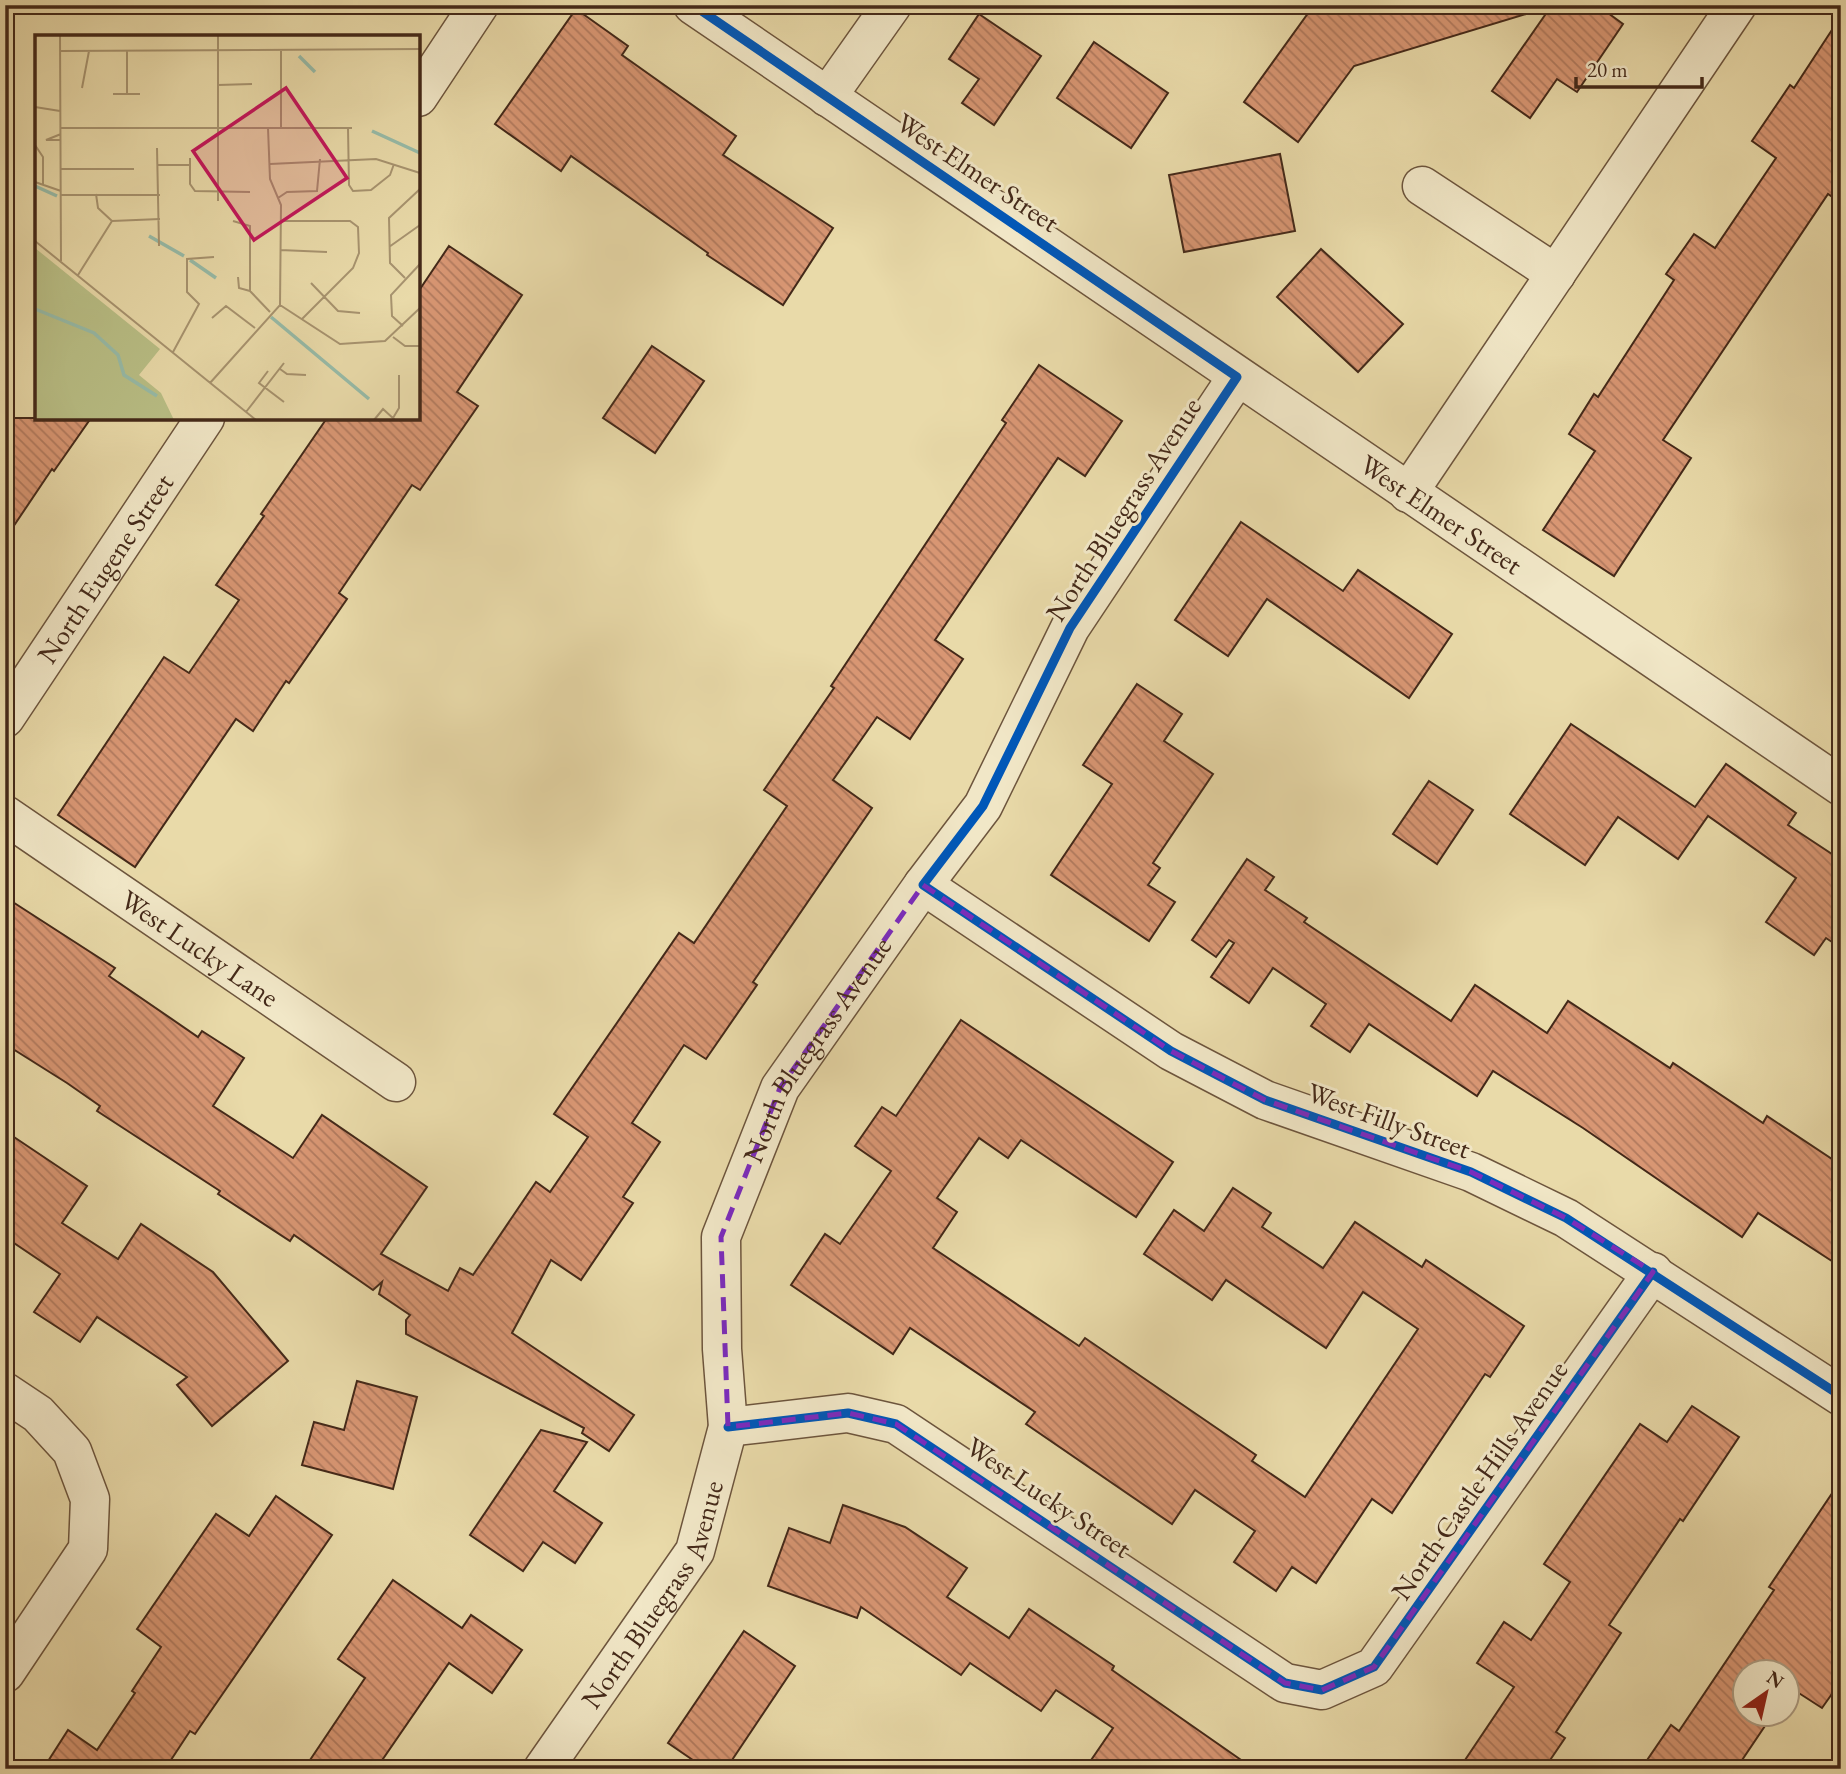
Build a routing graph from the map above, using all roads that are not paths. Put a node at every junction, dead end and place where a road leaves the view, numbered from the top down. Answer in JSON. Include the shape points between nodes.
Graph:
{"nodes":[{"id":1,"x":479,"y":5,"type":"edge"},
{"id":2,"x":693,"y":5,"type":"edge"},
{"id":3,"x":892,"y":5,"type":"edge"},
{"id":4,"x":1737,"y":5,"type":"edge"},
{"id":5,"x":420,"y":94,"type":"edge"},
{"id":6,"x":827,"y":97,"type":"junction"},
{"id":7,"x":1422,"y":186,"type":"dead end"},
{"id":8,"x":1556,"y":274,"type":"junction"},
{"id":9,"x":1237,"y":377,"type":"junction"},
{"id":10,"x":204,"y":420,"type":"edge"},
{"id":11,"x":1408,"y":493,"type":"junction"},
{"id":12,"x":5,"y":718,"type":"edge"},
{"id":13,"x":1841,"y":786,"type":"edge"},
{"id":14,"x":5,"y":815,"type":"edge"},
{"id":15,"x":923,"y":885,"type":"junction"},
{"id":16,"x":396,"y":1082,"type":"dead end"},
{"id":17,"x":1653,"y":1272,"type":"junction"},
{"id":18,"x":5,"y":1392,"type":"edge"},
{"id":19,"x":1841,"y":1396,"type":"edge"},
{"id":20,"x":728,"y":1427,"type":"junction"},
{"id":21,"x":5,"y":1673,"type":"edge"},
{"id":22,"x":1322,"y":1690,"type":"joint"},
{"id":23,"x":554,"y":1765,"type":"edge"}],
"edges":[{"from":1,"to":5,"type":"street"},
{"from":2,"to":6,"type":"street","name":"West Elmer Street"},
{"from":3,"to":6,"type":"street"},
{"from":4,"to":8,"type":"street"},
{"from":6,"to":9,"type":"street","name":"West Elmer Street"},
{"from":7,"to":8,"type":"street"},
{"from":8,"to":11,"type":"street"},
{"from":9,"to":11,"type":"street","name":"West Elmer Street"},
{"from":9,"to":15,"type":"street","name":"North Bluegrass Avenue","via":[[1070,628],[984,806]]},
{"from":10,"to":12,"type":"street","name":"North Eugene Street"},
{"from":11,"to":13,"type":"street","name":"West Elmer Street"},
{"from":14,"to":16,"type":"street","name":"West Lucky Lane"},
{"from":15,"to":17,"type":"street","name":"West Filly Street","via":[[1171,1051],[1265,1100],[1471,1172],[1566,1218]]},
{"from":15,"to":20,"type":"street","name":"North Bluegrass Avenue","via":[[780,1088],[721,1237]]},
{"from":17,"to":19,"type":"street","name":"West Filly Street"},
{"from":17,"to":22,"type":"street","name":"North Castle Hills Avenue","via":[[1374,1667]]},
{"from":18,"to":21,"type":"street","via":[[38,1414],[72,1451],[90,1499],[88,1549]]},
{"from":20,"to":22,"type":"street","name":"West Lucky Street","via":[[848,1413],[895,1424],[1285,1683]]},
{"from":20,"to":23,"type":"street","name":"North Bluegrass Avenue","via":[[695,1551]]}]}
